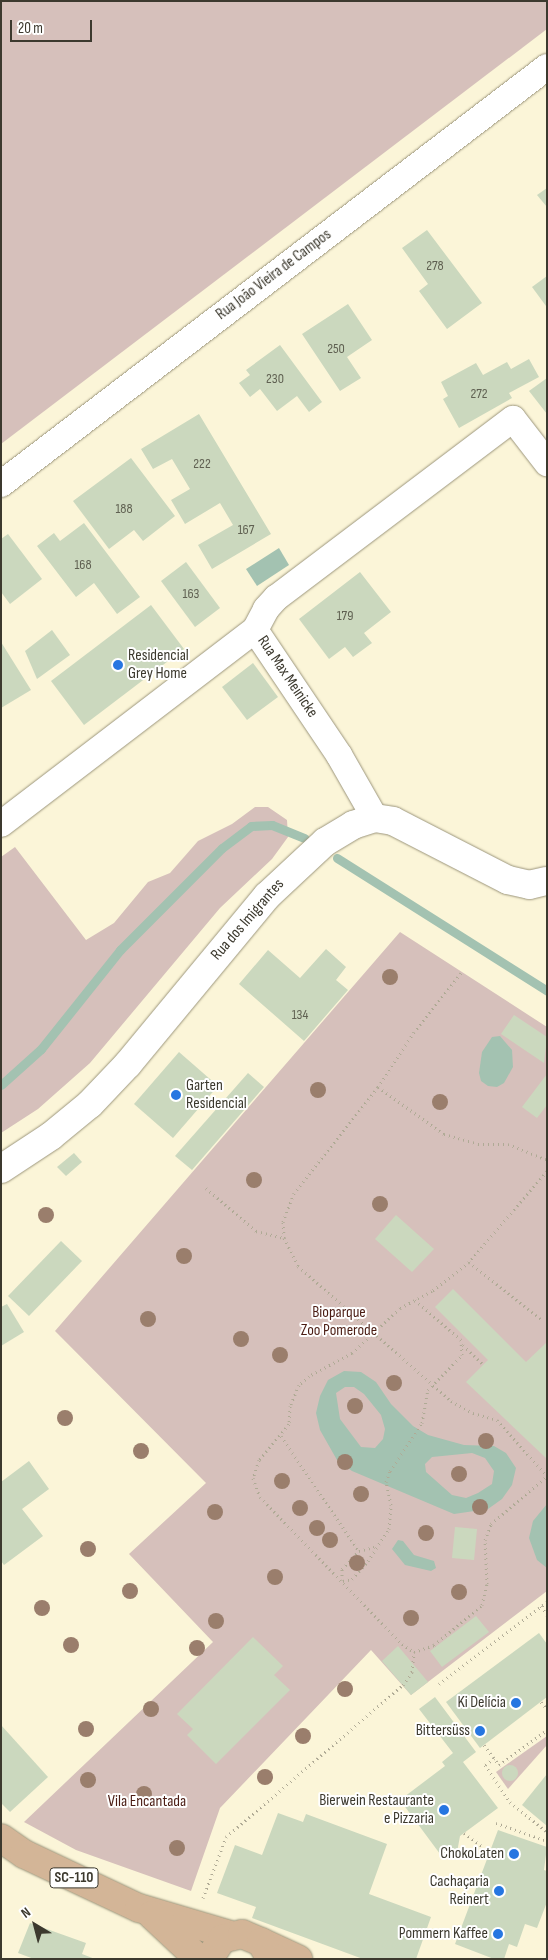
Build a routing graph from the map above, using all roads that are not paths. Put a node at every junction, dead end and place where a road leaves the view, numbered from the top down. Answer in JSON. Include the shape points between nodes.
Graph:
{"nodes":[{"id":1,"x":547,"y":67,"type":"edge"},
{"id":2,"x":547,"y":463,"type":"edge"},
{"id":3,"x":1,"y":484,"type":"edge"},
{"id":4,"x":255,"y":630,"type":"junction"},
{"id":5,"x":375,"y":818,"type":"junction"},
{"id":6,"x":1,"y":824,"type":"edge"},
{"id":7,"x":547,"y":881,"type":"edge"},
{"id":8,"x":1,"y":1169,"type":"edge"},
{"id":9,"x":1,"y":1838,"type":"edge"},
{"id":10,"x":149,"y":1912,"type":"junction"},
{"id":11,"x":231,"y":1935,"type":"junction"},
{"id":12,"x":266,"y":1950,"type":"edge"},
{"id":13,"x":199,"y":1959,"type":"edge"},
{"id":14,"x":209,"y":1959,"type":"edge"},
{"id":15,"x":298,"y":1959,"type":"edge"}],
"edges":[{"from":1,"to":3,"type":"street","name":"Rua João Vieira de Campos"},
{"from":2,"to":4,"type":"street","via":[[512,419],[276,598]]},
{"from":4,"to":5,"type":"street","name":"Rua Max Meinicke","via":[[335,748]]},
{"from":4,"to":6,"type":"street","name":"Rua Max Meinicke"},
{"from":5,"to":7,"type":"street","via":[[393,821],[508,880],[529,884]]},
{"from":5,"to":8,"type":"street","name":"Rua dos Imigrantes","via":[[353,825],[325,842],[296,867],[242,924],[128,1064],[90,1104],[52,1136]]},
{"from":9,"to":10,"type":"main road","number":"SC-110","via":[[24,1854]]},
{"from":10,"to":11,"type":"main road","number":"SC-110"},
{"from":10,"to":13,"type":"main road","number":"SC-110"},
{"from":11,"to":12,"type":"main road","via":[[252,1936]]},
{"from":11,"to":14,"type":"main road","via":[[214,1947]]},
{"from":12,"to":15,"type":"main road"}]}
